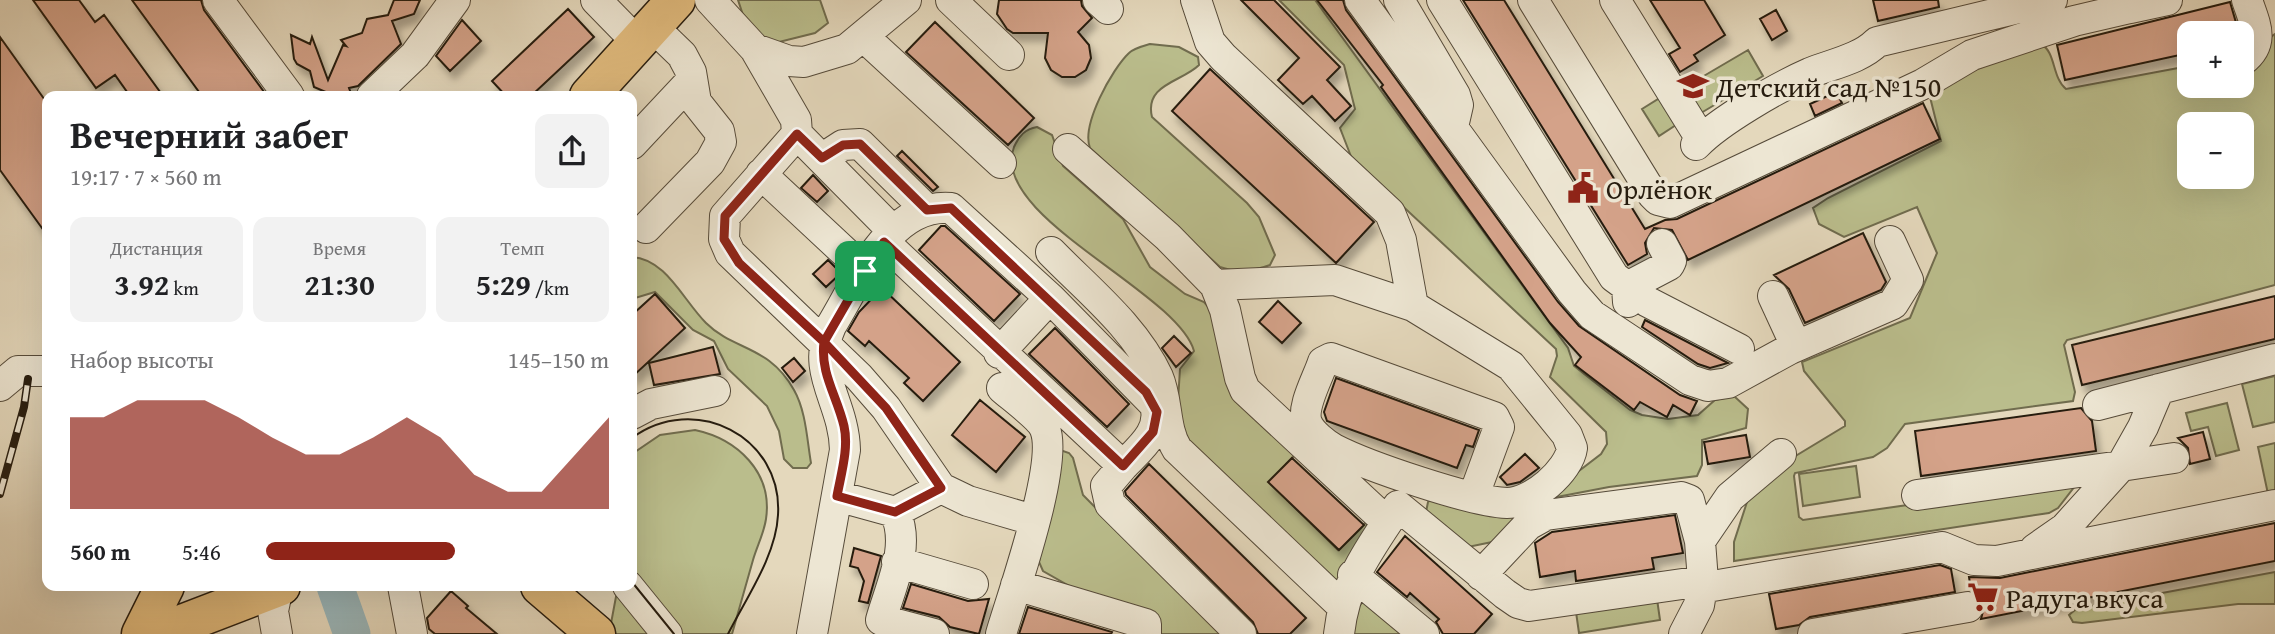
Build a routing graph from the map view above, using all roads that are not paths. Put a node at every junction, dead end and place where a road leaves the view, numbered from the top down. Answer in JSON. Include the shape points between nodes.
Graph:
{"nodes":[{"id":1,"x":218,"y":0,"type":"edge"},
{"id":2,"x":455,"y":0,"type":"edge"},
{"id":3,"x":596,"y":0,"type":"edge"},
{"id":4,"x":709,"y":0,"type":"edge"},
{"id":5,"x":906,"y":0,"type":"edge"},
{"id":6,"x":951,"y":0,"type":"edge"},
{"id":7,"x":1196,"y":0,"type":"edge"},
{"id":8,"x":1360,"y":0,"type":"edge"},
{"id":9,"x":1399,"y":0,"type":"edge"},
{"id":10,"x":1442,"y":0,"type":"edge"},
{"id":11,"x":1533,"y":0,"type":"edge"},
{"id":12,"x":1615,"y":0,"type":"edge"},
{"id":13,"x":2052,"y":0,"type":"edge"},
{"id":14,"x":2167,"y":0,"type":"edge"},
{"id":15,"x":2247,"y":0,"type":"edge"},
{"id":16,"x":2128,"y":4,"type":"edge"},
{"id":17,"x":2253,"y":21,"type":"edge"},
{"id":18,"x":656,"y":23,"type":"edge"},
{"id":19,"x":2254,"y":24,"type":"edge"},
{"id":20,"x":864,"y":37,"type":"junction"},
{"id":21,"x":2254,"y":47,"type":"edge"},
{"id":22,"x":755,"y":50,"type":"junction"},
{"id":23,"x":1009,"y":55,"type":"dead end"},
{"id":24,"x":692,"y":80,"type":"junction"},
{"id":25,"x":285,"y":91,"type":"edge"},
{"id":26,"x":377,"y":91,"type":"edge"},
{"id":27,"x":594,"y":91,"type":"edge"},
{"id":28,"x":1453,"y":127,"type":"junction"},
{"id":29,"x":797,"y":134,"type":"junction"},
{"id":30,"x":637,"y":139,"type":"edge"},
{"id":31,"x":1068,"y":149,"type":"dead end"},
{"id":32,"x":822,"y":158,"type":"junction"},
{"id":33,"x":1001,"y":163,"type":"dead end"},
{"id":34,"x":761,"y":174,"type":"junction"},
{"id":35,"x":927,"y":210,"type":"junction"},
{"id":36,"x":646,"y":228,"type":"dead end"},
{"id":37,"x":888,"y":236,"type":"junction"},
{"id":38,"x":1890,"y":241,"type":"dead end"},
{"id":39,"x":1662,"y":244,"type":"dead end"},
{"id":40,"x":1051,"y":252,"type":"dead end"},
{"id":41,"x":865,"y":271,"type":"junction"},
{"id":42,"x":1215,"y":285,"type":"junction"},
{"id":43,"x":1627,"y":287,"type":"junction"},
{"id":44,"x":1773,"y":296,"type":"dead end"},
{"id":45,"x":1050,"y":299,"type":"junction"},
{"id":46,"x":1413,"y":306,"type":"junction"},
{"id":47,"x":1629,"y":341,"type":"junction"},
{"id":48,"x":824,"y":342,"type":"junction"},
{"id":49,"x":1796,"y":346,"type":"junction"},
{"id":50,"x":1739,"y":349,"type":"dead end"},
{"id":51,"x":999,"y":353,"type":"junction"},
{"id":52,"x":2275,"y":359,"type":"edge"},
{"id":53,"x":42,"y":371,"type":"edge"},
{"id":54,"x":0,"y":386,"type":"edge"},
{"id":55,"x":1002,"y":388,"type":"dead end"},
{"id":56,"x":2159,"y":389,"type":"junction"},
{"id":57,"x":715,"y":391,"type":"dead end"},
{"id":58,"x":2098,"y":405,"type":"dead end"},
{"id":59,"x":637,"y":411,"type":"edge"},
{"id":60,"x":1782,"y":454,"type":"dead end"},
{"id":61,"x":2174,"y":458,"type":"dead end"},
{"id":62,"x":1123,"y":466,"type":"junction"},
{"id":63,"x":2120,"y":466,"type":"junction"},
{"id":64,"x":1415,"y":479,"type":"junction"},
{"id":65,"x":941,"y":488,"type":"junction"},
{"id":66,"x":1474,"y":495,"type":"junction"},
{"id":67,"x":1917,"y":495,"type":"dead end"},
{"id":68,"x":837,"y":496,"type":"junction"},
{"id":69,"x":2275,"y":505,"type":"edge"},
{"id":70,"x":895,"y":512,"type":"junction"},
{"id":71,"x":1392,"y":514,"type":"junction"},
{"id":72,"x":1033,"y":520,"type":"junction"},
{"id":73,"x":1700,"y":541,"type":"junction"},
{"id":74,"x":2023,"y":556,"type":"junction"},
{"id":75,"x":897,"y":562,"type":"junction"},
{"id":76,"x":1353,"y":575,"type":"junction"},
{"id":77,"x":1482,"y":575,"type":"junction"},
{"id":78,"x":973,"y":584,"type":"dead end"},
{"id":79,"x":1016,"y":584,"type":"junction"},
{"id":80,"x":1702,"y":584,"type":"junction"},
{"id":81,"x":162,"y":591,"type":"edge"},
{"id":82,"x":268,"y":591,"type":"edge"},
{"id":83,"x":277,"y":591,"type":"edge"},
{"id":84,"x":404,"y":591,"type":"edge"},
{"id":85,"x":548,"y":591,"type":"edge"},
{"id":86,"x":632,"y":591,"type":"edge"},
{"id":87,"x":1968,"y":607,"type":"dead end"},
{"id":88,"x":582,"y":614,"type":"edge"},
{"id":89,"x":1340,"y":620,"type":"edge"},
{"id":90,"x":141,"y":634,"type":"edge"},
{"id":91,"x":156,"y":634,"type":"edge"},
{"id":92,"x":277,"y":634,"type":"edge"},
{"id":93,"x":412,"y":634,"type":"edge"},
{"id":94,"x":667,"y":634,"type":"edge"},
{"id":95,"x":812,"y":634,"type":"edge"},
{"id":96,"x":934,"y":634,"type":"edge"},
{"id":97,"x":1001,"y":634,"type":"edge"},
{"id":98,"x":1146,"y":634,"type":"edge"},
{"id":99,"x":1241,"y":634,"type":"edge"},
{"id":100,"x":1423,"y":634,"type":"edge"},
{"id":101,"x":1685,"y":634,"type":"edge"},
{"id":102,"x":1813,"y":634,"type":"edge"}],
"edges":[{"from":1,"to":25,"type":"lane"},
{"from":2,"to":26,"type":"lane","via":[[415,55]]},
{"from":3,"to":18,"type":"lane"},
{"from":4,"to":22,"type":"lane"},
{"from":5,"to":20,"type":"lane"},
{"from":6,"to":23,"type":"lane"},
{"from":7,"to":46,"type":"lane","via":[[1210,42],[1223,57],[1390,213],[1401,240]]},
{"from":8,"to":28,"type":"lane"},
{"from":9,"to":28,"type":"lane","via":[[1455,95],[1458,106]]},
{"from":10,"to":43,"type":"lane","via":[[1614,277]]},
{"from":11,"to":16,"type":"lane","via":[[1653,195],[1670,203],[1923,84],[1972,55]]},
{"from":12,"to":13,"type":"lane","via":[[1698,142],[1806,75],[1866,53],[1877,42]]},
{"from":14,"to":16,"type":"lane"},
{"from":15,"to":17,"type":"lane"},
{"from":18,"to":24,"type":"lane","via":[[682,55]]},
{"from":18,"to":27,"type":"main road"},
{"from":19,"to":21,"type":"lane","via":[[2259,41]]},
{"from":20,"to":22,"type":"lane","via":[[834,55],[804,62]]},
{"from":20,"to":33,"type":"lane"},
{"from":22,"to":29,"type":"lane","via":[[796,120]]},
{"from":24,"to":30,"type":"lane"},
{"from":24,"to":36,"type":"lane","via":[[696,102],[719,131],[721,142],[709,162]]},
{"from":28,"to":47,"type":"lane","via":[[1572,292],[1592,315]]},
{"from":29,"to":32,"type":"lane"},
{"from":29,"to":34,"type":"lane"},
{"from":31,"to":42,"type":"lane"},
{"from":32,"to":35,"type":"lane","via":[[843,145],[860,144]]},
{"from":32,"to":37,"type":"lane"},
{"from":34,"to":41,"type":"lane"},
{"from":34,"to":48,"type":"lane","via":[[725,216],[724,239],[739,263]]},
{"from":35,"to":37,"type":"lane"},
{"from":35,"to":45,"type":"lane","via":[[951,208]]},
{"from":37,"to":41,"type":"lane"},
{"from":37,"to":51,"type":"lane"},
{"from":38,"to":49,"type":"lane","via":[[1908,280],[1893,304]]},
{"from":39,"to":43,"type":"lane","via":[[1671,261],[1667,268]]},
{"from":40,"to":89,"type":"lane","via":[[1140,344],[1159,379],[1177,449]]},
{"from":41,"to":48,"type":"lane"},
{"from":42,"to":46,"type":"lane","via":[[1335,280]]},
{"from":42,"to":71,"type":"lane","via":[[1245,390]]},
{"from":43,"to":47,"type":"lane"},
{"from":43,"to":50,"type":"lane"},
{"from":44,"to":49,"type":"lane"},
{"from":45,"to":51,"type":"lane"},
{"from":45,"to":62,"type":"lane","via":[[1155,405],[1153,432]]},
{"from":46,"to":66,"type":"lane","via":[[1511,366],[1572,447],[1566,466],[1531,496],[1506,503]]},
{"from":47,"to":49,"type":"lane","via":[[1690,380],[1708,386],[1728,383]]},
{"from":48,"to":65,"type":"lane","via":[[886,408]]},
{"from":48,"to":68,"type":"lane","via":[[821,362],[844,428]]},
{"from":51,"to":62,"type":"lane"},
{"from":52,"to":56,"type":"lane"},
{"from":53,"to":54,"type":"lane","via":[[18,371]]},
{"from":55,"to":72,"type":"lane","via":[[1045,426],[1047,466]]},
{"from":56,"to":58,"type":"lane"},
{"from":56,"to":63,"type":"lane"},
{"from":57,"to":59,"type":"lane","via":[[651,404]]},
{"from":60,"to":73,"type":"lane","via":[[1730,497]]},
{"from":61,"to":63,"type":"lane"},
{"from":62,"to":99,"type":"lane","via":[[1106,486],[1110,504]]},
{"from":63,"to":67,"type":"lane"},
{"from":63,"to":74,"type":"lane","via":[[2065,528]]},
{"from":64,"to":66,"type":"lane"},
{"from":64,"to":66,"type":"lane","via":[[1335,449],[1310,428],[1306,413],[1323,362],[1341,360],[1494,417],[1499,428]]},
{"from":64,"to":71,"type":"lane"},
{"from":65,"to":70,"type":"lane"},
{"from":65,"to":72,"type":"lane"},
{"from":68,"to":70,"type":"lane"},
{"from":68,"to":95,"type":"lane"},
{"from":69,"to":74,"type":"lane"},
{"from":70,"to":75,"type":"lane","via":[[903,540]]},
{"from":71,"to":76,"type":"lane"},
{"from":71,"to":77,"type":"lane"},
{"from":72,"to":79,"type":"lane"},
{"from":73,"to":77,"type":"lane","via":[[1689,500],[1681,497],[1546,514],[1528,525]]},
{"from":73,"to":80,"type":"lane"},
{"from":74,"to":80,"type":"lane","via":[[1974,561],[1942,547]]},
{"from":75,"to":78,"type":"lane"},
{"from":75,"to":96,"type":"lane","via":[[881,620]]},
{"from":76,"to":89,"type":"lane"},
{"from":76,"to":100,"type":"lane"},
{"from":77,"to":80,"type":"lane","via":[[1518,603],[1529,606]]},
{"from":79,"to":97,"type":"lane"},
{"from":79,"to":98,"type":"lane","via":[[1146,624]]},
{"from":80,"to":101,"type":"lane","via":[[1699,605]]},
{"from":81,"to":90,"type":"main road"},
{"from":82,"to":91,"type":"main road"},
{"from":83,"to":92,"type":"lane","via":[[273,611]]},
{"from":84,"to":93,"type":"lane"},
{"from":85,"to":88,"type":"main road"},
{"from":86,"to":94,"type":"lane"},
{"from":87,"to":102,"type":"lane"}]}
